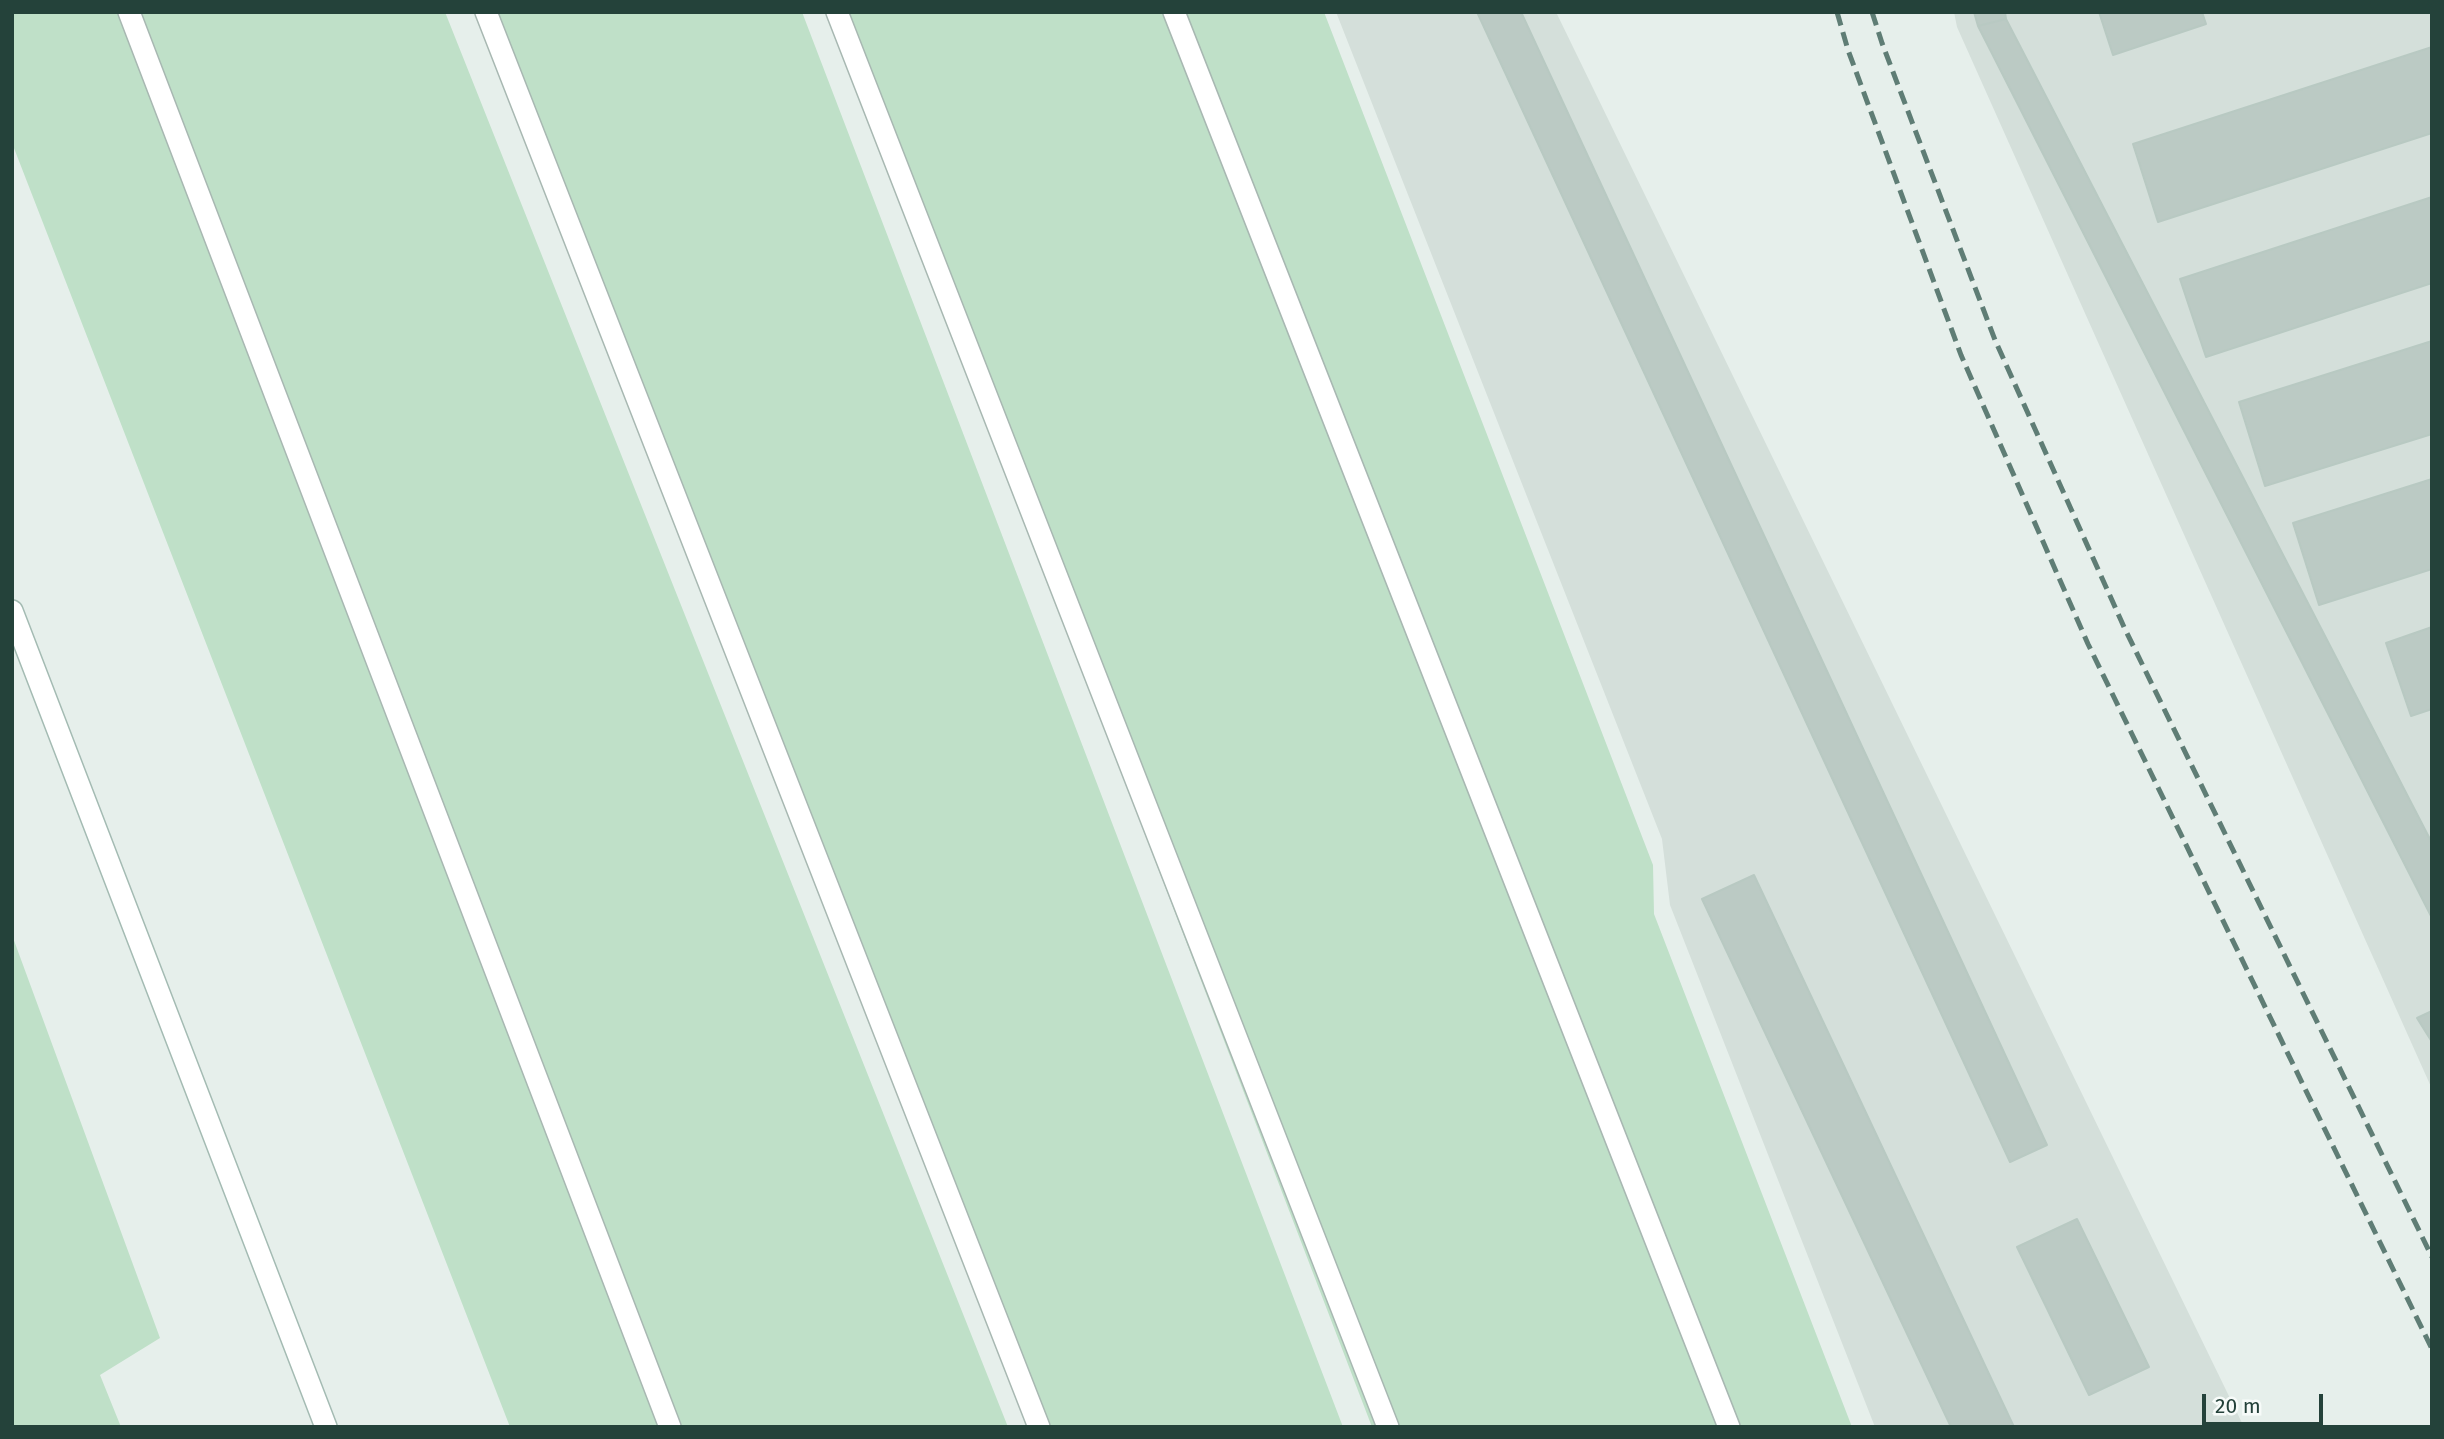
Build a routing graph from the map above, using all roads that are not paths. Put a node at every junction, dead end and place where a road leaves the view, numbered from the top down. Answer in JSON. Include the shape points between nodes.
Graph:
{"nodes":[{"id":1,"x":128,"y":12,"type":"edge"},
{"id":2,"x":486,"y":12,"type":"edge"},
{"id":3,"x":837,"y":12,"type":"edge"},
{"id":4,"x":1174,"y":12,"type":"edge"},
{"id":5,"x":12,"y":611,"type":"edge"},
{"id":6,"x":326,"y":1427,"type":"edge"},
{"id":7,"x":670,"y":1427,"type":"edge"},
{"id":8,"x":1039,"y":1427,"type":"edge"},
{"id":9,"x":1388,"y":1427,"type":"edge"},
{"id":10,"x":1729,"y":1427,"type":"edge"}],
"edges":[{"from":1,"to":7,"type":"main road"},
{"from":2,"to":8,"type":"main road"},
{"from":3,"to":9,"type":"main road"},
{"from":4,"to":10,"type":"main road"},
{"from":5,"to":6,"type":"main road"}]}
